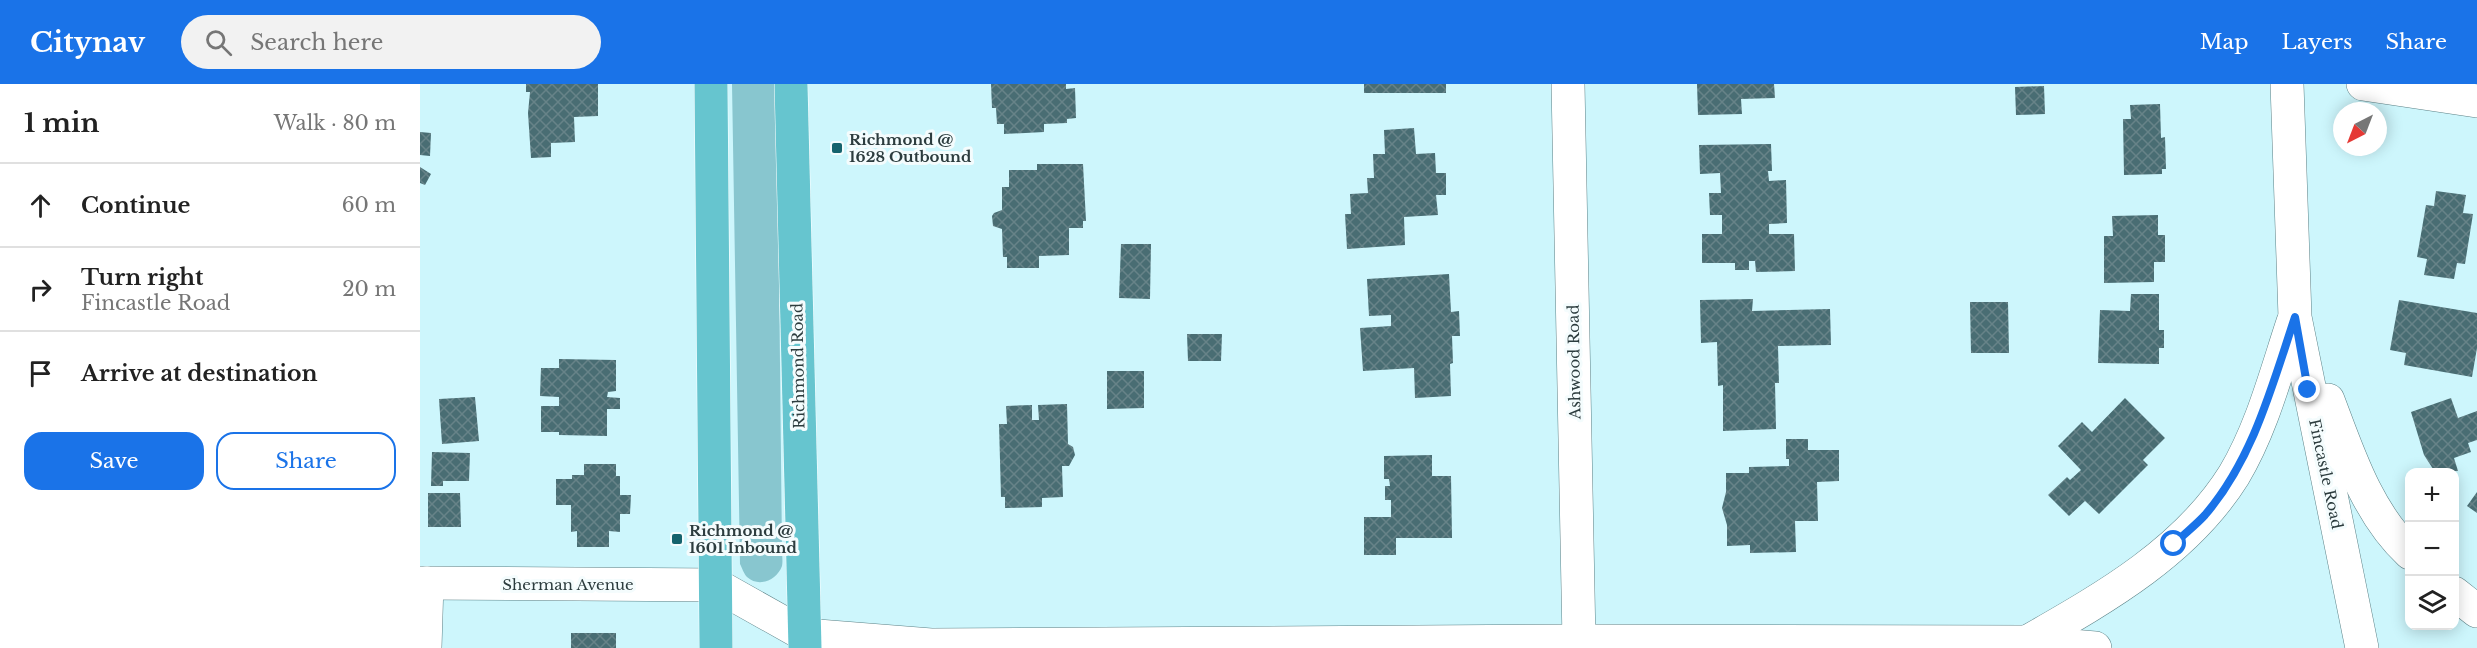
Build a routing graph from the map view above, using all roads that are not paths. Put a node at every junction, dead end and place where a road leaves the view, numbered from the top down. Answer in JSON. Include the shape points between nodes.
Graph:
{"nodes":[{"id":1,"x":711,"y":84,"type":"edge"},
{"id":2,"x":791,"y":84,"type":"edge"},
{"id":3,"x":1568,"y":84,"type":"edge"},
{"id":4,"x":2287,"y":84,"type":"edge"},
{"id":5,"x":2363,"y":84,"type":"edge"},
{"id":6,"x":2477,"y":101,"type":"edge"},
{"id":7,"x":2295,"y":317,"type":"junction"},
{"id":8,"x":2405,"y":549,"type":"edge"},
{"id":9,"x":423,"y":583,"type":"edge"},
{"id":10,"x":716,"y":585,"type":"junction"},
{"id":11,"x":2459,"y":597,"type":"edge"},
{"id":12,"x":2477,"y":611,"type":"edge"},
{"id":13,"x":805,"y":641,"type":"edge"},
{"id":14,"x":1579,"y":641,"type":"junction"},
{"id":15,"x":2037,"y":645,"type":"edge"},
{"id":16,"x":425,"y":648,"type":"edge"},
{"id":17,"x":716,"y":648,"type":"edge"},
{"id":18,"x":2095,"y":648,"type":"edge"},
{"id":19,"x":2362,"y":648,"type":"edge"}],
"edges":[{"from":1,"to":10,"type":"main road"},
{"from":2,"to":13,"type":"main road","name":"Richmond Road"},
{"from":3,"to":14,"type":"street","name":"Ashwood Road"},
{"from":4,"to":7,"type":"street","name":"Fincastle Road"},
{"from":5,"to":6,"type":"street"},
{"from":7,"to":8,"type":"street","via":[[2369,500]]},
{"from":7,"to":15,"type":"street","via":[[2255,432],[2234,474],[2205,515],[2142,572]]},
{"from":7,"to":19,"type":"street","name":"Fincastle Road"},
{"from":9,"to":10,"type":"street","name":"Sherman Avenue"},
{"from":9,"to":16,"type":"street"},
{"from":10,"to":13,"type":"street"},
{"from":10,"to":17,"type":"main road"},
{"from":11,"to":12,"type":"street"},
{"from":13,"to":14,"type":"street","via":[[931,645]]},
{"from":14,"to":15,"type":"street"},
{"from":15,"to":18,"type":"street"}]}
